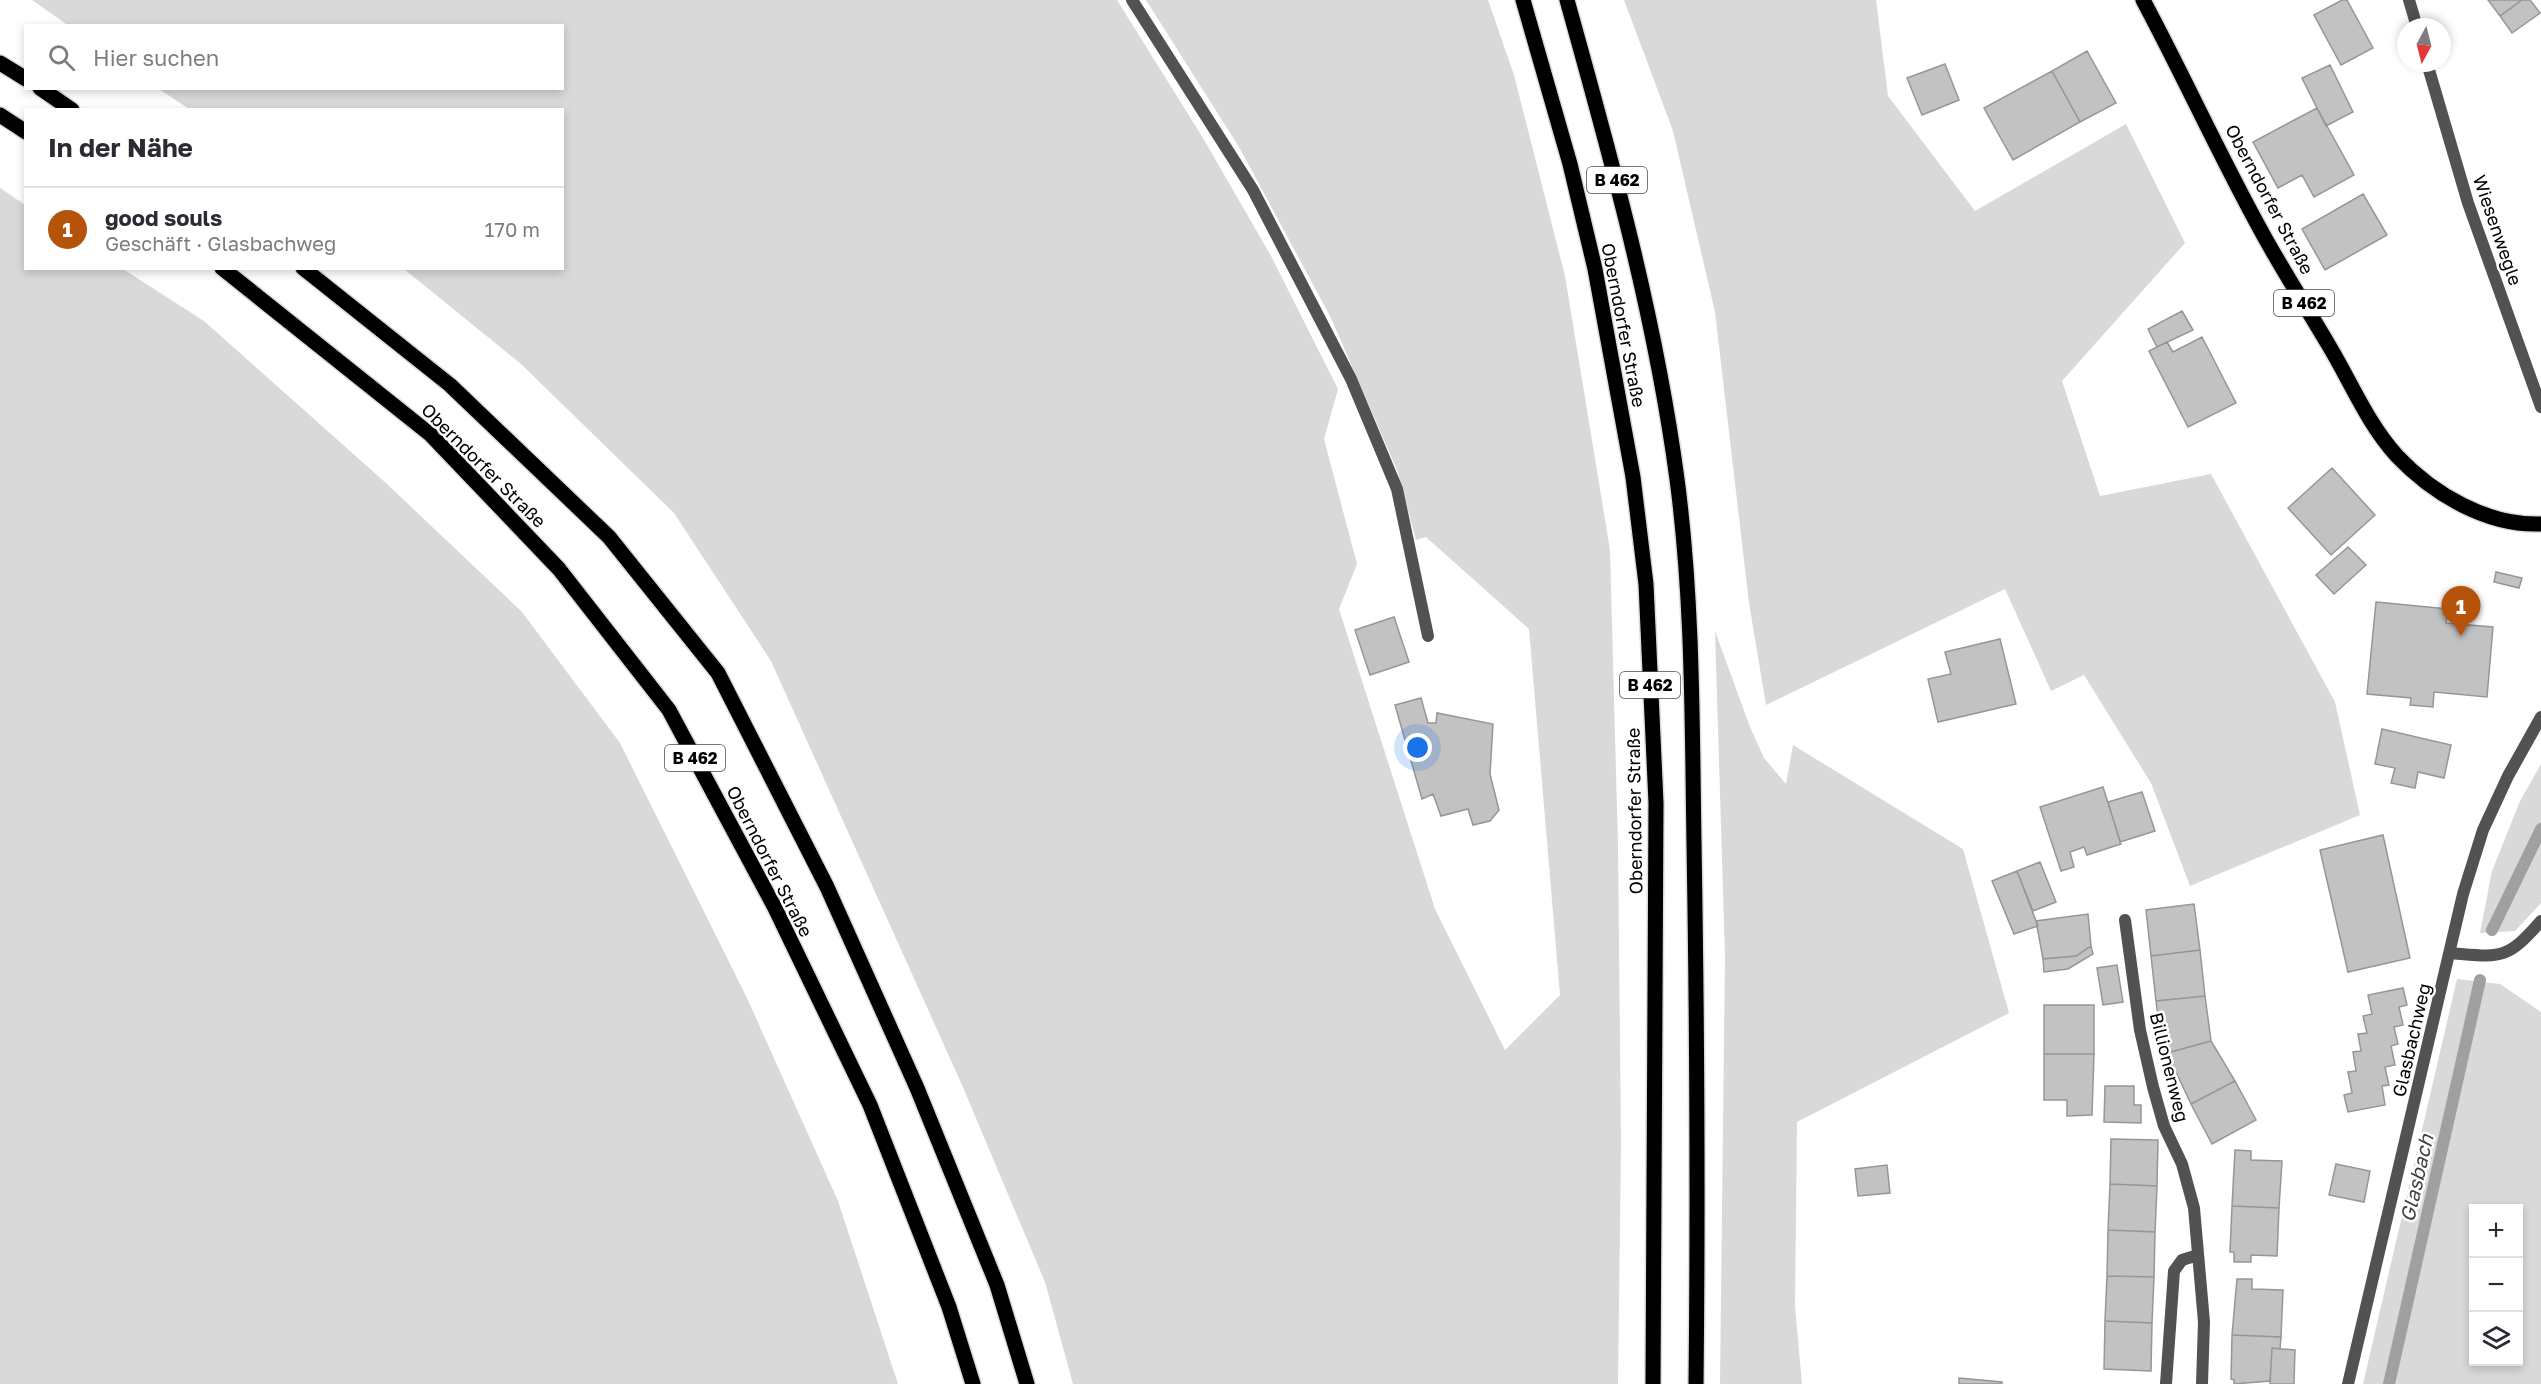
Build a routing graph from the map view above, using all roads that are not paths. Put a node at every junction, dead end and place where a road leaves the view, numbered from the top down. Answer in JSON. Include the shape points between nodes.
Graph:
{"nodes":[{"id":1,"x":1132,"y":0,"type":"edge"},
{"id":2,"x":1523,"y":0,"type":"edge"},
{"id":3,"x":1567,"y":0,"type":"edge"},
{"id":4,"x":2142,"y":0,"type":"edge"},
{"id":5,"x":2409,"y":0,"type":"edge"},
{"id":6,"x":2414,"y":18,"type":"edge"},
{"id":7,"x":0,"y":63,"type":"edge"},
{"id":8,"x":2430,"y":72,"type":"edge"},
{"id":9,"x":24,"y":78,"type":"edge"},
{"id":10,"x":43,"y":90,"type":"edge"},
{"id":11,"x":69,"y":108,"type":"edge"},
{"id":12,"x":0,"y":115,"type":"edge"},
{"id":13,"x":24,"y":131,"type":"edge"},
{"id":14,"x":225,"y":270,"type":"edge"},
{"id":15,"x":306,"y":270,"type":"edge"},
{"id":16,"x":2541,"y":406,"type":"edge"},
{"id":17,"x":2541,"y":524,"type":"edge"},
{"id":18,"x":1428,"y":636,"type":"dead end"},
{"id":19,"x":2541,"y":717,"type":"edge"},
{"id":20,"x":2125,"y":920,"type":"dead end"},
{"id":21,"x":2541,"y":921,"type":"edge"},
{"id":22,"x":2451,"y":953,"type":"junction"},
{"id":23,"x":2198,"y":1255,"type":"junction"},
{"id":24,"x":973,"y":1384,"type":"edge"},
{"id":25,"x":1027,"y":1384,"type":"edge"},
{"id":26,"x":1653,"y":1384,"type":"edge"},
{"id":27,"x":1696,"y":1384,"type":"edge"},
{"id":28,"x":2166,"y":1384,"type":"edge"},
{"id":29,"x":2202,"y":1384,"type":"edge"},
{"id":30,"x":2348,"y":1384,"type":"edge"}],
"edges":[{"from":1,"to":18,"type":"street","via":[[1253,190],[1351,380],[1396,489]]},
{"from":2,"to":26,"type":"main road","name":"Oberndorfer Straße","number":"B 462","via":[[1595,269],[1633,477],[1646,584],[1656,803]]},
{"from":3,"to":27,"type":"main road","name":"Oberndorfer Straße","number":"B 462","via":[[1635,254],[1658,363],[1677,480],[1690,607]]},
{"from":4,"to":17,"type":"main road","name":"Oberndorfer Straße","number":"B 462","via":[[2259,227],[2371,422],[2397,456],[2440,492],[2468,508],[2507,521]]},
{"from":5,"to":6,"type":"street"},
{"from":7,"to":9,"type":"main road"},
{"from":8,"to":16,"type":"street","name":"Wiesenwegle","via":[[2469,203]]},
{"from":10,"to":11,"type":"main road"},
{"from":12,"to":13,"type":"main road"},
{"from":14,"to":24,"type":"main road","name":"Oberndorfer Straße","number":"B 462","via":[[431,435],[559,569],[669,710],[775,908],[870,1105],[950,1307]]},
{"from":15,"to":25,"type":"main road","name":"Oberndorfer Straße","number":"B 462","via":[[450,385],[609,537],[718,673],[827,887],[917,1088],[997,1285]]},
{"from":19,"to":22,"type":"street","name":"Glasbachweg","via":[[2483,830],[2463,894]]},
{"from":20,"to":23,"type":"street","name":"Billionenweg","via":[[2140,1030],[2164,1126],[2182,1164],[2194,1208]]},
{"from":21,"to":22,"type":"street","via":[[2521,945],[2500,957]]},
{"from":22,"to":30,"type":"street","name":"Glasbachweg"},
{"from":23,"to":28,"type":"street","via":[[2182,1260],[2174,1271]]},
{"from":23,"to":29,"type":"street","name":"Billionenweg","via":[[2204,1322]]}]}
